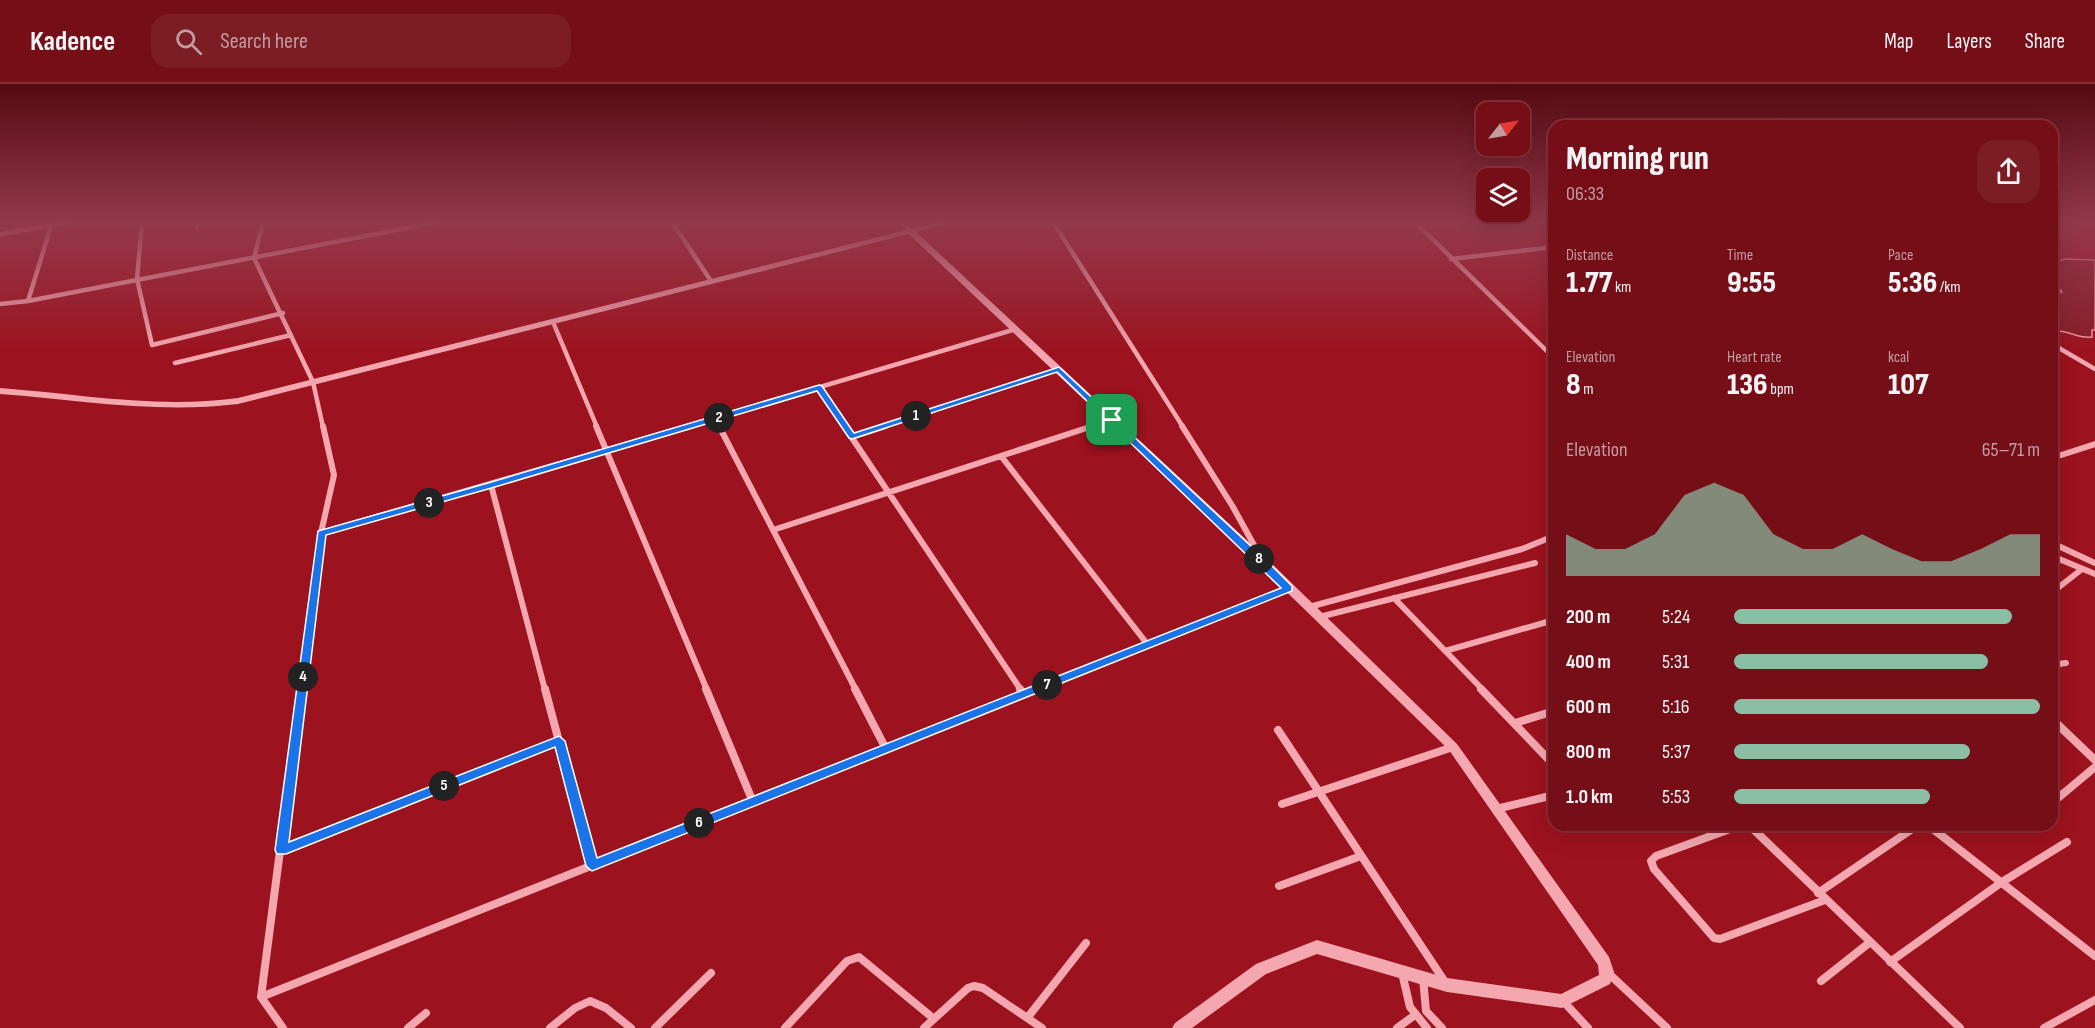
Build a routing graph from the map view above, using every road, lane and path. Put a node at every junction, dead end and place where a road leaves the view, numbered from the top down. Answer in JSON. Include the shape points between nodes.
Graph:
{"nodes":[{"id":1,"x":39,"y":266,"type":"edge"},
{"id":2,"x":138,"y":266,"type":"edge"},
{"id":3,"x":209,"y":266,"type":"edge"},
{"id":4,"x":258,"y":266,"type":"edge"},
{"id":5,"x":701,"y":266,"type":"edge"},
{"id":6,"x":770,"y":266,"type":"edge"},
{"id":7,"x":948,"y":266,"type":"edge"},
{"id":8,"x":1081,"y":266,"type":"edge"},
{"id":9,"x":1458,"y":266,"type":"edge"},
{"id":10,"x":137,"y":279,"type":"junction"},
{"id":11,"x":711,"y":281,"type":"junction"},
{"id":12,"x":28,"y":301,"type":"junction"},
{"id":13,"x":0,"y":304,"type":"edge"},
{"id":14,"x":283,"y":314,"type":"junction"},
{"id":15,"x":553,"y":322,"type":"junction"},
{"id":16,"x":1016,"y":329,"type":"junction"},
{"id":17,"x":291,"y":334,"type":"junction"},
{"id":18,"x":2058,"y":347,"type":"edge"},
{"id":19,"x":1548,"y":352,"type":"edge"},
{"id":20,"x":175,"y":363,"type":"dead end"},
{"id":21,"x":1059,"y":369,"type":"junction"},
{"id":22,"x":2095,"y":369,"type":"edge"},
{"id":23,"x":313,"y":382,"type":"junction"},
{"id":24,"x":819,"y":388,"type":"junction"},
{"id":25,"x":0,"y":391,"type":"edge"},
{"id":26,"x":716,"y":419,"type":"junction"},
{"id":27,"x":1112,"y":420,"type":"junction"},
{"id":28,"x":852,"y":437,"type":"junction"},
{"id":29,"x":2095,"y":444,"type":"edge"},
{"id":30,"x":607,"y":451,"type":"junction"},
{"id":31,"x":1001,"y":456,"type":"junction"},
{"id":32,"x":2058,"y":456,"type":"edge"},
{"id":33,"x":491,"y":485,"type":"junction"},
{"id":34,"x":889,"y":492,"type":"junction"},
{"id":35,"x":773,"y":530,"type":"junction"},
{"id":36,"x":321,"y":533,"type":"junction"},
{"id":37,"x":1548,"y":538,"type":"edge"},
{"id":38,"x":2058,"y":546,"type":"edge"},
{"id":39,"x":2058,"y":559,"type":"edge"},
{"id":40,"x":1535,"y":563,"type":"dead end"},
{"id":41,"x":2095,"y":563,"type":"edge"},
{"id":42,"x":1265,"y":564,"type":"junction"},
{"id":43,"x":2082,"y":569,"type":"junction"},
{"id":44,"x":2095,"y":573,"type":"edge"},
{"id":45,"x":2058,"y":588,"type":"edge"},
{"id":46,"x":1288,"y":589,"type":"junction"},
{"id":47,"x":1394,"y":598,"type":"junction"},
{"id":48,"x":1309,"y":607,"type":"junction"},
{"id":49,"x":1319,"y":617,"type":"junction"},
{"id":50,"x":1548,"y":622,"type":"edge"},
{"id":51,"x":1148,"y":645,"type":"junction"},
{"id":52,"x":1445,"y":651,"type":"junction"},
{"id":53,"x":2066,"y":663,"type":"dead end"},
{"id":54,"x":2058,"y":664,"type":"edge"},
{"id":55,"x":1023,"y":694,"type":"junction"},
{"id":56,"x":1548,"y":713,"type":"edge"},
{"id":57,"x":1515,"y":723,"type":"junction"},
{"id":58,"x":2058,"y":725,"type":"edge"},
{"id":59,"x":1278,"y":730,"type":"dead end"},
{"id":60,"x":559,"y":741,"type":"junction"},
{"id":61,"x":1453,"y":747,"type":"junction"},
{"id":62,"x":885,"y":749,"type":"junction"},
{"id":63,"x":1548,"y":759,"type":"edge"},
{"id":64,"x":2095,"y":760,"type":"edge"},
{"id":65,"x":2095,"y":767,"type":"edge"},
{"id":66,"x":1318,"y":791,"type":"junction"},
{"id":67,"x":1548,"y":796,"type":"edge"},
{"id":68,"x":2058,"y":798,"type":"edge"},
{"id":69,"x":753,"y":801,"type":"junction"},
{"id":70,"x":1282,"y":804,"type":"dead end"},
{"id":71,"x":1496,"y":808,"type":"junction"},
{"id":72,"x":1725,"y":831,"type":"edge"},
{"id":73,"x":1755,"y":831,"type":"edge"},
{"id":74,"x":1909,"y":831,"type":"edge"},
{"id":75,"x":1936,"y":831,"type":"edge"},
{"id":76,"x":2067,"y":842,"type":"dead end"},
{"id":77,"x":281,"y":850,"type":"junction"},
{"id":78,"x":1361,"y":856,"type":"junction"},
{"id":79,"x":592,"y":866,"type":"junction"},
{"id":80,"x":2002,"y":882,"type":"junction"},
{"id":81,"x":1279,"y":886,"type":"dead end"},
{"id":82,"x":1818,"y":893,"type":"junction"},
{"id":83,"x":1825,"y":900,"type":"junction"},
{"id":84,"x":1086,"y":943,"type":"dead end"},
{"id":85,"x":1869,"y":943,"type":"junction"},
{"id":86,"x":2093,"y":951,"type":"edge"},
{"id":87,"x":1890,"y":962,"type":"junction"},
{"id":88,"x":1402,"y":972,"type":"junction"},
{"id":89,"x":1607,"y":972,"type":"junction"},
{"id":90,"x":711,"y":973,"type":"dead end"},
{"id":91,"x":1423,"y":978,"type":"junction"},
{"id":92,"x":1821,"y":981,"type":"dead end"},
{"id":93,"x":1447,"y":985,"type":"junction"},
{"id":94,"x":261,"y":998,"type":"junction"},
{"id":95,"x":2095,"y":1000,"type":"edge"},
{"id":96,"x":1562,"y":1001,"type":"junction"},
{"id":97,"x":426,"y":1013,"type":"dead end"},
{"id":98,"x":1415,"y":1015,"type":"junction"},
{"id":99,"x":1028,"y":1017,"type":"junction"},
{"id":100,"x":933,"y":1018,"type":"junction"},
{"id":101,"x":283,"y":1028,"type":"edge"},
{"id":102,"x":408,"y":1028,"type":"edge"},
{"id":103,"x":550,"y":1028,"type":"edge"},
{"id":104,"x":631,"y":1028,"type":"edge"},
{"id":105,"x":655,"y":1028,"type":"edge"},
{"id":106,"x":785,"y":1028,"type":"edge"},
{"id":107,"x":924,"y":1028,"type":"edge"},
{"id":108,"x":1042,"y":1028,"type":"edge"},
{"id":109,"x":1180,"y":1028,"type":"edge"},
{"id":110,"x":1397,"y":1028,"type":"edge"},
{"id":111,"x":1427,"y":1028,"type":"edge"},
{"id":112,"x":1442,"y":1028,"type":"edge"},
{"id":113,"x":1588,"y":1028,"type":"edge"},
{"id":114,"x":1667,"y":1028,"type":"edge"},
{"id":115,"x":1960,"y":1028,"type":"edge"},
{"id":116,"x":2044,"y":1028,"type":"edge"}],
"edges":[{"from":1,"to":12,"type":"street"},
{"from":2,"to":10,"type":"street"},
{"from":3,"to":10,"type":"street"},
{"from":4,"to":14,"type":"street"},
{"from":5,"to":11,"type":"street"},
{"from":6,"to":11,"type":"street"},
{"from":7,"to":16,"type":"street"},
{"from":8,"to":42,"type":"street"},
{"from":9,"to":19,"type":"street"},
{"from":10,"to":12,"type":"street"},
{"from":10,"to":14,"type":"street","via":[[152,345]]},
{"from":11,"to":15,"type":"street"},
{"from":12,"to":13,"type":"street"},
{"from":14,"to":17,"type":"street"},
{"from":15,"to":23,"type":"street"},
{"from":15,"to":30,"type":"street"},
{"from":16,"to":21,"type":"street"},
{"from":16,"to":24,"type":"street"},
{"from":17,"to":20,"type":"street"},
{"from":17,"to":23,"type":"street"},
{"from":18,"to":22,"type":"street"},
{"from":21,"to":27,"type":"street"},
{"from":21,"to":28,"type":"street"},
{"from":23,"to":25,"type":"street","via":[[238,401],[197,406]]},
{"from":23,"to":36,"type":"street","via":[[334,475]]},
{"from":24,"to":26,"type":"street"},
{"from":24,"to":28,"type":"street"},
{"from":26,"to":30,"type":"street"},
{"from":26,"to":35,"type":"street"},
{"from":27,"to":31,"type":"street"},
{"from":27,"to":42,"type":"street"},
{"from":28,"to":34,"type":"street"},
{"from":29,"to":32,"type":"street"},
{"from":30,"to":33,"type":"street"},
{"from":30,"to":69,"type":"street"},
{"from":31,"to":34,"type":"street"},
{"from":31,"to":51,"type":"street"},
{"from":33,"to":36,"type":"street"},
{"from":33,"to":60,"type":"street"},
{"from":34,"to":35,"type":"street"},
{"from":34,"to":55,"type":"street"},
{"from":35,"to":62,"type":"street"},
{"from":36,"to":77,"type":"street"},
{"from":37,"to":48,"type":"street"},
{"from":38,"to":41,"type":"street"},
{"from":39,"to":43,"type":"street"},
{"from":40,"to":47,"type":"street"},
{"from":42,"to":46,"type":"street"},
{"from":43,"to":44,"type":"street"},
{"from":43,"to":45,"type":"street"},
{"from":46,"to":48,"type":"street"},
{"from":46,"to":51,"type":"street"},
{"from":47,"to":49,"type":"street"},
{"from":47,"to":52,"type":"street"},
{"from":48,"to":49,"type":"street"},
{"from":49,"to":61,"type":"street"},
{"from":50,"to":52,"type":"street"},
{"from":51,"to":55,"type":"street"},
{"from":52,"to":57,"type":"street"},
{"from":53,"to":54,"type":"street"},
{"from":55,"to":62,"type":"street"},
{"from":56,"to":57,"type":"street"},
{"from":57,"to":63,"type":"street"},
{"from":58,"to":64,"type":"street"},
{"from":59,"to":66,"type":"street"},
{"from":60,"to":77,"type":"street"},
{"from":60,"to":79,"type":"street"},
{"from":61,"to":66,"type":"street"},
{"from":61,"to":71,"type":"street"},
{"from":62,"to":69,"type":"street"},
{"from":65,"to":68,"type":"street"},
{"from":66,"to":70,"type":"street"},
{"from":66,"to":78,"type":"street"},
{"from":67,"to":71,"type":"street"},
{"from":69,"to":79,"type":"street"},
{"from":71,"to":89,"type":"street","via":[[1604,962]]},
{"from":72,"to":83,"type":"street","via":[[1651,861],[1714,938]]},
{"from":73,"to":82,"type":"street"},
{"from":74,"to":82,"type":"street"},
{"from":75,"to":80,"type":"street"},
{"from":76,"to":80,"type":"street"},
{"from":77,"to":94,"type":"street"},
{"from":78,"to":81,"type":"street"},
{"from":78,"to":93,"type":"street"},
{"from":79,"to":94,"type":"street"},
{"from":80,"to":86,"type":"street"},
{"from":80,"to":87,"type":"street"},
{"from":82,"to":83,"type":"street"},
{"from":83,"to":85,"type":"street"},
{"from":84,"to":99,"type":"street"},
{"from":85,"to":87,"type":"street"},
{"from":85,"to":92,"type":"street"},
{"from":87,"to":115,"type":"street"},
{"from":88,"to":91,"type":"street"},
{"from":88,"to":98,"type":"street"},
{"from":88,"to":109,"type":"street","via":[[1317,947],[1262,969]]},
{"from":89,"to":96,"type":"street","via":[[1605,979]]},
{"from":89,"to":114,"type":"street"},
{"from":90,"to":105,"type":"street"},
{"from":91,"to":93,"type":"street"},
{"from":91,"to":112,"type":"street","via":[[1426,1011]]},
{"from":93,"to":96,"type":"street"},
{"from":94,"to":101,"type":"street"},
{"from":95,"to":116,"type":"street"},
{"from":96,"to":113,"type":"street"},
{"from":97,"to":102,"type":"street"},
{"from":98,"to":110,"type":"street"},
{"from":98,"to":111,"type":"street"},
{"from":99,"to":100,"type":"street","via":[[974,986]]},
{"from":99,"to":108,"type":"street"},
{"from":100,"to":106,"type":"street","via":[[859,957],[848,961]]},
{"from":100,"to":107,"type":"street"},
{"from":103,"to":104,"type":"street","via":[[586,1000],[596,1000]]}]}
